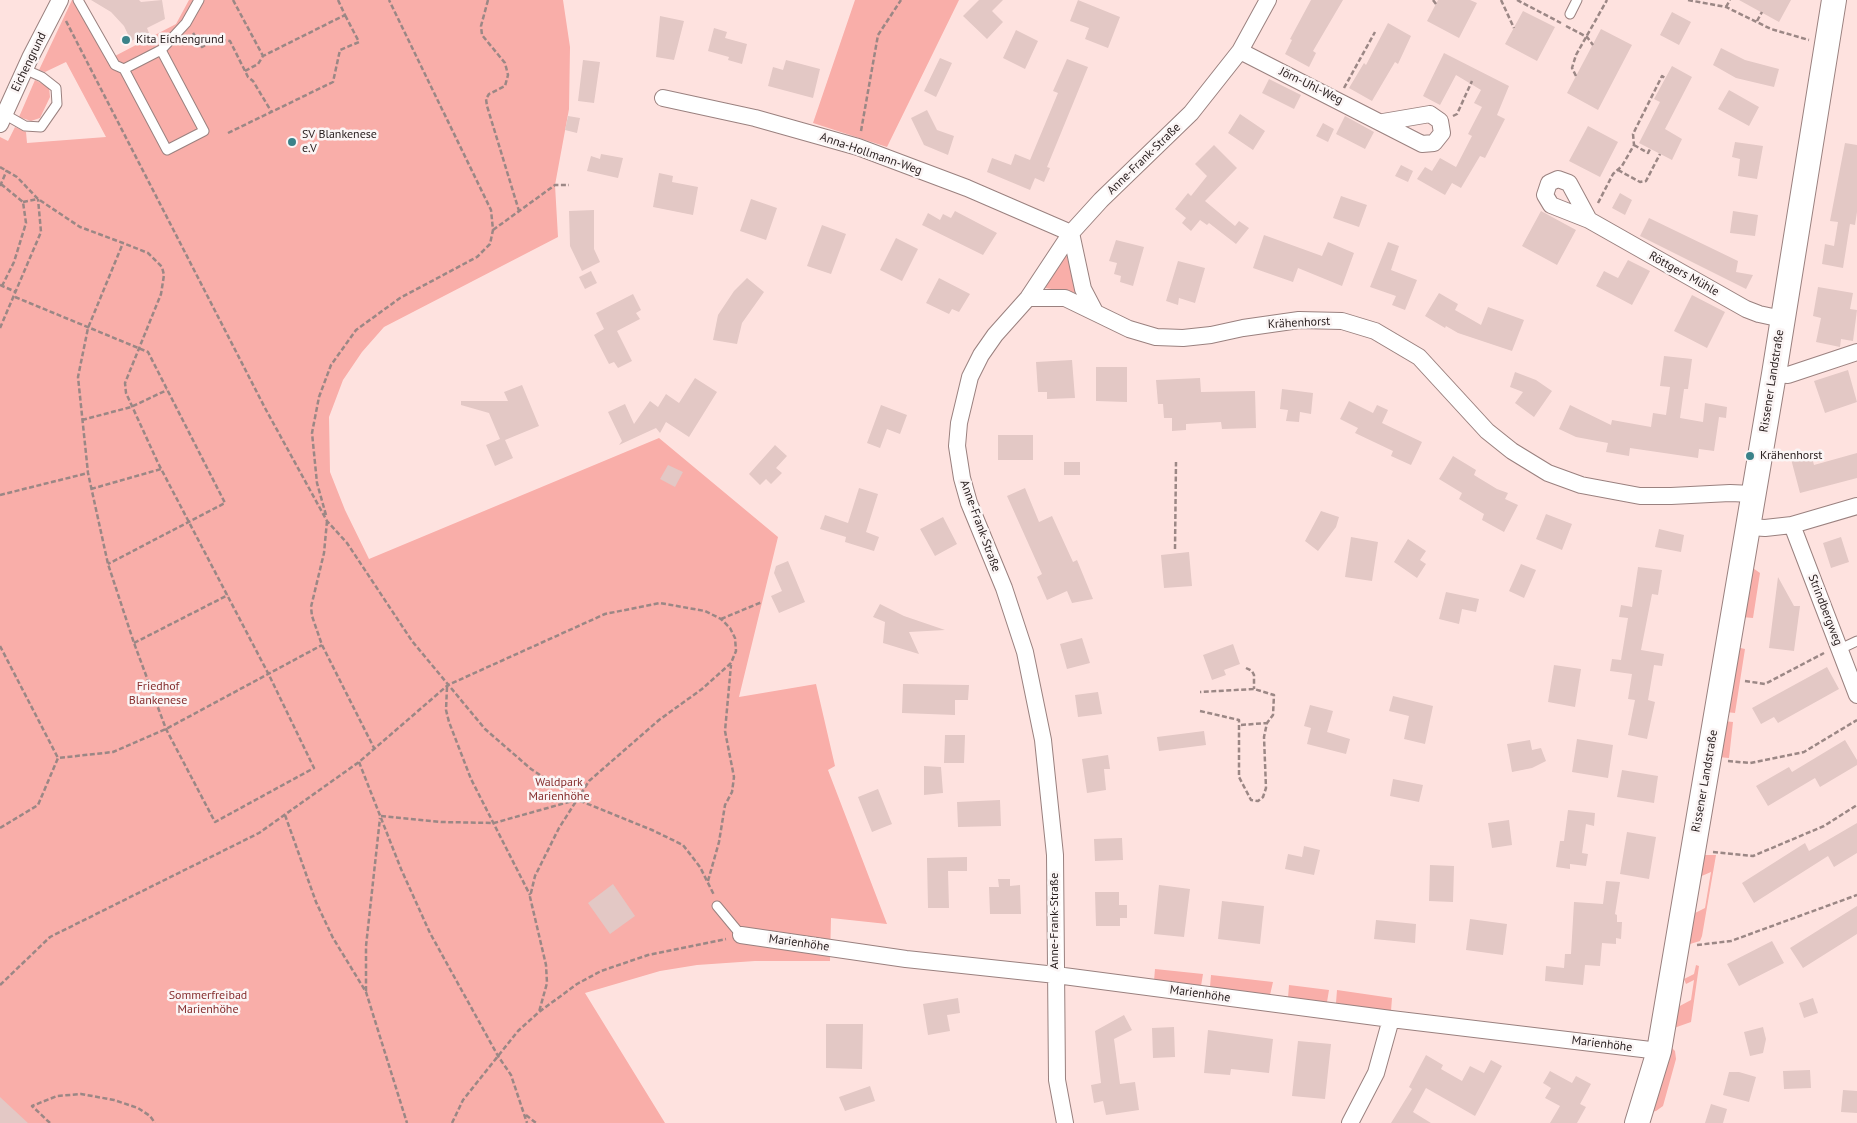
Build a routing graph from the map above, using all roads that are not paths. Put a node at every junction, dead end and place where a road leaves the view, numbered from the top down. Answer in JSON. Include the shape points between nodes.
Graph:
{"nodes":[{"id":1,"x":78,"y":0,"type":"edge"},
{"id":2,"x":199,"y":0,"type":"edge"},
{"id":3,"x":1268,"y":0,"type":"edge"},
{"id":4,"x":1577,"y":0,"type":"edge"},
{"id":5,"x":1834,"y":0,"type":"edge"},
{"id":6,"x":59,"y":3,"type":"edge"},
{"id":7,"x":1570,"y":14,"type":"dead end"},
{"id":8,"x":161,"y":50,"type":"junction"},
{"id":9,"x":1240,"y":51,"type":"junction"},
{"id":10,"x":24,"y":69,"type":"junction"},
{"id":11,"x":124,"y":69,"type":"junction"},
{"id":12,"x":663,"y":98,"type":"dead end"},
{"id":13,"x":2,"y":119,"type":"edge"},
{"id":14,"x":1382,"y":122,"type":"junction"},
{"id":15,"x":1589,"y":220,"type":"road end"},
{"id":16,"x":1071,"y":233,"type":"junction"},
{"id":17,"x":1028,"y":298,"type":"junction"},
{"id":18,"x":1094,"y":310,"type":"junction"},
{"id":19,"x":1782,"y":319,"type":"junction"},
{"id":20,"x":1857,"y":352,"type":"edge"},
{"id":21,"x":1774,"y":374,"type":"junction"},
{"id":22,"x":1753,"y":494,"type":"junction"},
{"id":23,"x":1857,"y":506,"type":"edge"},
{"id":24,"x":1792,"y":525,"type":"junction"},
{"id":25,"x":1749,"y":527,"type":"junction"},
{"id":26,"x":1857,"y":641,"type":"edge"},
{"id":27,"x":1839,"y":647,"type":"junction"},
{"id":28,"x":1857,"y":695,"type":"edge"},
{"id":29,"x":717,"y":906,"type":"road end"},
{"id":30,"x":742,"y":936,"type":"joint"},
{"id":31,"x":1056,"y":974,"type":"junction"},
{"id":32,"x":1391,"y":1019,"type":"junction"},
{"id":33,"x":1659,"y":1051,"type":"junction"},
{"id":34,"x":1065,"y":1123,"type":"edge"},
{"id":35,"x":1350,"y":1123,"type":"edge"},
{"id":36,"x":1637,"y":1123,"type":"edge"}],
"edges":[{"from":1,"to":11,"type":"lane","via":[[115,65]]},
{"from":2,"to":8,"type":"lane","via":[[186,22]]},
{"from":3,"to":9,"type":"street","name":"Anne-Frank-Straße"},
{"from":4,"to":7,"type":"lane"},
{"from":5,"to":19,"type":"main road","name":"Rissener Landstraße"},
{"from":6,"to":10,"type":"street","name":"Eichengrund"},
{"from":8,"to":11,"type":"lane"},
{"from":8,"to":11,"type":"lane","via":[[204,131],[167,150]]},
{"from":9,"to":14,"type":"street","name":"Jörn-Uhl-Weg"},
{"from":9,"to":16,"type":"street","name":"Anne-Frank-Straße","via":[[1191,113]]},
{"from":10,"to":13,"type":"street","name":"Eichengrund"},
{"from":10,"to":13,"type":"lane","via":[[56,88],[56,104],[41,127]]},
{"from":12,"to":16,"type":"street","name":"Anna-Hollmann-Weg","via":[[755,118],[858,147],[967,188]]},
{"from":14,"to":14,"type":"street","name":"Jörn-Uhl-Weg","via":[[1426,145],[1439,138],[1442,128],[1440,121],[1426,114]]},
{"from":15,"to":19,"type":"street","name":"Röttgers Mühle","via":[[1746,308]]},
{"from":16,"to":17,"type":"street","name":"Anne-Frank-Straße"},
{"from":16,"to":18,"type":"street","via":[[1083,289]]},
{"from":17,"to":18,"type":"street","name":"Krähenhorst","via":[[1065,298]]},
{"from":17,"to":31,"type":"street","name":"Anne-Frank-Straße","via":[[995,335],[970,377],[959,422],[958,446],[969,503],[1011,610],[1033,685],[1043,740],[1055,854]]},
{"from":18,"to":22,"type":"street","name":"Krähenhorst","via":[[1129,329],[1156,337],[1211,335],[1299,320],[1342,321],[1375,330],[1419,357],[1487,431],[1548,473],[1581,485],[1640,496]]},
{"from":19,"to":21,"type":"main road","name":"Rissener Landstraße"},
{"from":20,"to":21,"type":"street","via":[[1788,375]]},
{"from":21,"to":22,"type":"main road","name":"Rissener Landstraße"},
{"from":22,"to":25,"type":"main road","name":"Rissener Landstraße"},
{"from":23,"to":24,"type":"street"},
{"from":24,"to":25,"type":"street"},
{"from":24,"to":27,"type":"street","name":"Strindbergweg"},
{"from":25,"to":33,"type":"main road","name":"Rissener Landstraße"},
{"from":26,"to":27,"type":"lane"},
{"from":27,"to":28,"type":"street","name":"Strindbergweg"},
{"from":29,"to":30,"type":"lane"},
{"from":30,"to":31,"type":"street","name":"Marienhöhe"},
{"from":31,"to":32,"type":"street","name":"Marienhöhe"},
{"from":31,"to":34,"type":"street","name":"Anne-Frank-Straße","via":[[1057,1080]]},
{"from":32,"to":33,"type":"street","name":"Marienhöhe"},
{"from":32,"to":35,"type":"street","via":[[1376,1073]]},
{"from":33,"to":36,"type":"main road","name":"Rissener Landstraße"}]}
